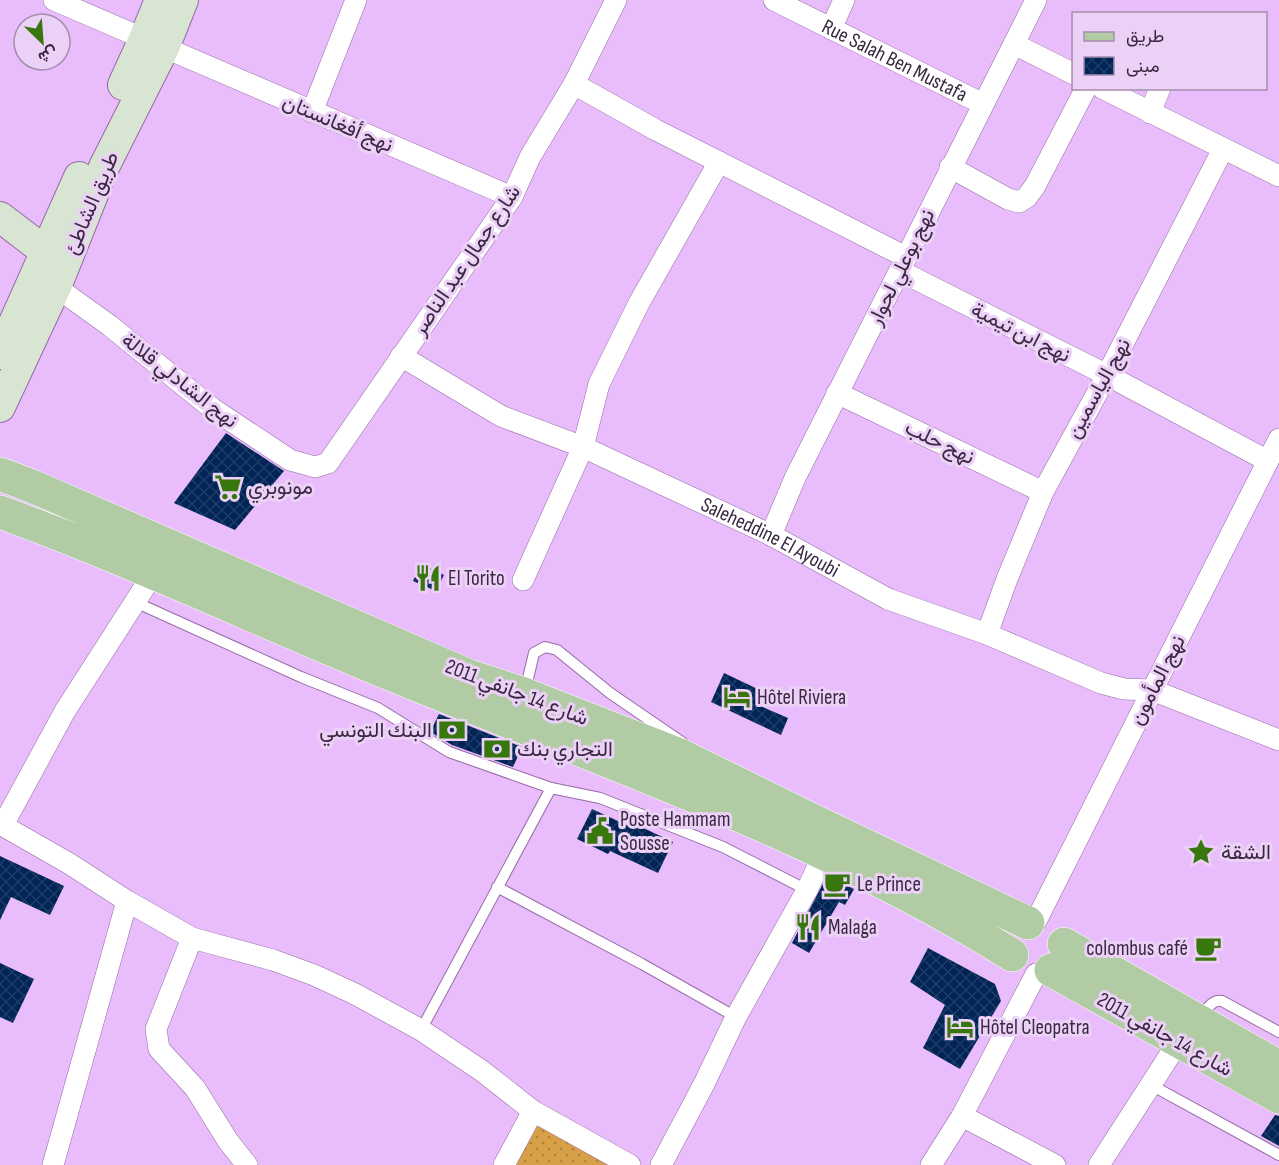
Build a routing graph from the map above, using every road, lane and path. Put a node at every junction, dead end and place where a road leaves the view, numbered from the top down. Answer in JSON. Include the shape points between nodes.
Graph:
{"nodes":[{"id":1,"x":54,"y":0,"type":"edge"},
{"id":2,"x":160,"y":0,"type":"edge"},
{"id":3,"x":183,"y":0,"type":"edge"},
{"id":4,"x":356,"y":0,"type":"edge"},
{"id":5,"x":616,"y":0,"type":"edge"},
{"id":6,"x":774,"y":0,"type":"edge"},
{"id":7,"x":844,"y":0,"type":"edge"},
{"id":8,"x":1036,"y":0,"type":"edge"},
{"id":9,"x":831,"y":28,"type":"junction"},
{"id":10,"x":154,"y":44,"type":"junction"},
{"id":11,"x":1014,"y":44,"type":"junction"},
{"id":12,"x":1072,"y":73,"type":"edge"},
{"id":13,"x":574,"y":84,"type":"junction"},
{"id":14,"x":1085,"y":90,"type":"edge"},
{"id":15,"x":1106,"y":90,"type":"edge"},
{"id":16,"x":1159,"y":90,"type":"edge"},
{"id":17,"x":983,"y":104,"type":"junction"},
{"id":18,"x":312,"y":112,"type":"junction"},
{"id":19,"x":1150,"y":113,"type":"junction"},
{"id":20,"x":1223,"y":149,"type":"junction"},
{"id":21,"x":719,"y":162,"type":"junction"},
{"id":22,"x":950,"y":167,"type":"junction"},
{"id":23,"x":1279,"y":176,"type":"edge"},
{"id":24,"x":512,"y":198,"type":"junction"},
{"id":25,"x":0,"y":217,"type":"edge"},
{"id":26,"x":46,"y":252,"type":"junction"},
{"id":27,"x":903,"y":264,"type":"junction"},
{"id":28,"x":56,"y":287,"type":"junction"},
{"id":29,"x":0,"y":354,"type":"edge"},
{"id":30,"x":401,"y":356,"type":"junction"},
{"id":31,"x":1107,"y":375,"type":"junction"},
{"id":32,"x":837,"y":393,"type":"junction"},
{"id":33,"x":0,"y":407,"type":"edge"},
{"id":34,"x":1279,"y":440,"type":"edge"},
{"id":35,"x":583,"y":447,"type":"junction"},
{"id":36,"x":1268,"y":461,"type":"junction"},
{"id":37,"x":308,"y":465,"type":"joint"},
{"id":38,"x":0,"y":474,"type":"edge"},
{"id":39,"x":1043,"y":492,"type":"junction"},
{"id":40,"x":0,"y":512,"type":"edge"},
{"id":41,"x":771,"y":535,"type":"junction"},
{"id":42,"x":153,"y":574,"type":"junction"},
{"id":43,"x":523,"y":580,"type":"dead end"},
{"id":44,"x":135,"y":602,"type":"junction"},
{"id":45,"x":987,"y":634,"type":"junction"},
{"id":46,"x":1152,"y":690,"type":"junction"},
{"id":47,"x":524,"y":694,"type":"junction"},
{"id":48,"x":1279,"y":740,"type":"edge"},
{"id":49,"x":680,"y":754,"type":"junction"},
{"id":50,"x":551,"y":788,"type":"junction"},
{"id":51,"x":1,"y":824,"type":"edge"},
{"id":52,"x":824,"y":853,"type":"junction"},
{"id":53,"x":497,"y":887,"type":"junction"},
{"id":54,"x":807,"y":890,"type":"junction"},
{"id":55,"x":127,"y":901,"type":"junction"},
{"id":56,"x":1032,"y":922,"type":"junction"},
{"id":57,"x":192,"y":938,"type":"junction"},
{"id":58,"x":1041,"y":961,"type":"junction"},
{"id":59,"x":736,"y":1017,"type":"junction"},
{"id":60,"x":421,"y":1030,"type":"junction"},
{"id":61,"x":1189,"y":1031,"type":"junction"},
{"id":62,"x":1279,"y":1032,"type":"edge"},
{"id":63,"x":1279,"y":1067,"type":"edge"},
{"id":64,"x":1151,"y":1085,"type":"junction"},
{"id":65,"x":1279,"y":1097,"type":"edge"},
{"id":66,"x":533,"y":1111,"type":"junction"},
{"id":67,"x":962,"y":1116,"type":"junction"},
{"id":68,"x":1279,"y":1155,"type":"edge"},
{"id":69,"x":53,"y":1165,"type":"edge"},
{"id":70,"x":247,"y":1165,"type":"edge"},
{"id":71,"x":504,"y":1165,"type":"edge"},
{"id":72,"x":630,"y":1165,"type":"edge"},
{"id":73,"x":661,"y":1165,"type":"edge"},
{"id":74,"x":932,"y":1165,"type":"edge"},
{"id":75,"x":1055,"y":1165,"type":"edge"},
{"id":76,"x":1099,"y":1165,"type":"edge"}],
"edges":[{"from":1,"to":10,"type":"street","name":"نهج أفغانستان"},
{"from":2,"to":10,"type":"street","name":"طريق الشاطئ"},
{"from":3,"to":10,"type":"street","name":"طريق الشاطئ"},
{"from":4,"to":18,"type":"street"},
{"from":5,"to":13,"type":"street","name":"شارع جمال عبد الناصر"},
{"from":6,"to":9,"type":"street","name":"Rue Salah Ben Mustafa"},
{"from":7,"to":9,"type":"street"},
{"from":8,"to":11,"type":"street","name":"نهج بوعلي لحوار"},
{"from":9,"to":17,"type":"street","name":"Rue Salah Ben Mustafa"},
{"from":10,"to":18,"type":"street","name":"نهج أفغانستان"},
{"from":10,"to":26,"type":"street","name":"طريق الشاطئ","via":[[70,196]]},
{"from":10,"to":28,"type":"street","name":"طريق الشاطئ"},
{"from":11,"to":12,"type":"street"},
{"from":11,"to":17,"type":"street","name":"نهج بوعلي لحوار"},
{"from":13,"to":21,"type":"street","name":"نهج ابن تيمية"},
{"from":13,"to":24,"type":"street","name":"شارع جمال عبد الناصر","via":[[530,157]]},
{"from":14,"to":22,"type":"street","via":[[1035,186],[1019,202]]},
{"from":15,"to":19,"type":"street"},
{"from":16,"to":19,"type":"street"},
{"from":17,"to":22,"type":"street","name":"نهج بوعلي لحوار"},
{"from":18,"to":24,"type":"street","name":"نهج أفغانستان"},
{"from":19,"to":20,"type":"street"},
{"from":20,"to":23,"type":"street"},
{"from":20,"to":31,"type":"street","name":"نهج الياسمين"},
{"from":21,"to":27,"type":"street","name":"نهج ابن تيمية"},
{"from":21,"to":35,"type":"street","via":[[639,303],[599,384]]},
{"from":22,"to":27,"type":"street","name":"نهج بوعلي لحوار"},
{"from":24,"to":30,"type":"street","name":"شارع جمال عبد الناصر"},
{"from":25,"to":26,"type":"street"},
{"from":26,"to":29,"type":"street","name":"طريق الشاطئ"},
{"from":27,"to":31,"type":"street","name":"نهج ابن تيمية"},
{"from":27,"to":32,"type":"street","name":"نهج بوعلي لحوار"},
{"from":28,"to":33,"type":"street","name":"طريق الشاطئ"},
{"from":28,"to":37,"type":"street","name":"نهج الشادلي قلالة","via":[[213,409],[290,460]]},
{"from":30,"to":35,"type":"street","name":"Saleheddine El Ayoubi","via":[[501,416]]},
{"from":30,"to":37,"type":"street","name":"شارع جمال عبد الناصر","via":[[333,457],[323,465]]},
{"from":31,"to":36,"type":"street","name":"نهج ابن تيمية"},
{"from":31,"to":39,"type":"street","name":"نهج الياسمين"},
{"from":32,"to":39,"type":"street","name":"نهج حلب"},
{"from":32,"to":41,"type":"street","name":"نهج بوعلي لحوار"},
{"from":34,"to":36,"type":"street","name":"نهج المأمون"},
{"from":35,"to":41,"type":"street","name":"Saleheddine El Ayoubi"},
{"from":35,"to":43,"type":"street"},
{"from":36,"to":46,"type":"street","name":"نهج المأمون"},
{"from":38,"to":47,"type":"main road","name":"شارع 14 جانفي 2011","via":[[469,676]]},
{"from":39,"to":45,"type":"street","name":"نهج الياسمين"},
{"from":40,"to":42,"type":"main road","name":"شارع 14 جانفي 2011"},
{"from":41,"to":45,"type":"street","name":"Saleheddine El Ayoubi","via":[[888,599]]},
{"from":42,"to":44,"type":"street"},
{"from":42,"to":52,"type":"main road","name":"شارع 14 جانفي 2011","via":[[396,677],[602,757]]},
{"from":44,"to":50,"type":"lane","via":[[301,678],[378,708],[449,752]]},
{"from":44,"to":51,"type":"street","via":[[65,711]]},
{"from":45,"to":46,"type":"street","name":"Saleheddine El Ayoubi","via":[[1101,683]]},
{"from":46,"to":48,"type":"street","name":"Saleheddine El Ayoubi"},
{"from":46,"to":56,"type":"street","name":"نهج المأمون"},
{"from":47,"to":49,"type":"main road","name":"شارع 14 جانفي 2011"},
{"from":47,"to":49,"type":"lane","via":[[534,653],[545,647],[556,650],[610,693],[679,738],[686,748]]},
{"from":49,"to":56,"type":"main road","name":"شارع 14 جانفي 2011"},
{"from":50,"to":53,"type":"lane"},
{"from":50,"to":54,"type":"lane","via":[[600,798],[723,847]]},
{"from":51,"to":55,"type":"street"},
{"from":52,"to":54,"type":"street"},
{"from":52,"to":58,"type":"main road","name":"شارع 14 جانفي 2011"},
{"from":53,"to":59,"type":"lane"},
{"from":53,"to":60,"type":"lane"},
{"from":54,"to":59,"type":"street"},
{"from":55,"to":57,"type":"street"},
{"from":55,"to":69,"type":"street"},
{"from":56,"to":58,"type":"main road","name":"شارع 14 جانفي 2011","via":[[1049,923],[1062,937]]},
{"from":57,"to":60,"type":"street","via":[[314,975]]},
{"from":57,"to":70,"type":"street","via":[[156,1029],[159,1049],[195,1089]]},
{"from":58,"to":61,"type":"main road","name":"شارع 14 جانفي 2011"},
{"from":58,"to":67,"type":"street"},
{"from":59,"to":73,"type":"street"},
{"from":60,"to":66,"type":"street","via":[[483,1071]]},
{"from":61,"to":62,"type":"lane","via":[[1217,1000]]},
{"from":61,"to":63,"type":"main road","name":"شارع 14 جانفي 2011"},
{"from":61,"to":64,"type":"street"},
{"from":61,"to":65,"type":"main road","name":"شارع 14 جانفي 2011"},
{"from":64,"to":68,"type":"lane"},
{"from":64,"to":76,"type":"street"},
{"from":66,"to":71,"type":"street"},
{"from":66,"to":72,"type":"street"},
{"from":67,"to":74,"type":"street"},
{"from":67,"to":75,"type":"street"}]}
